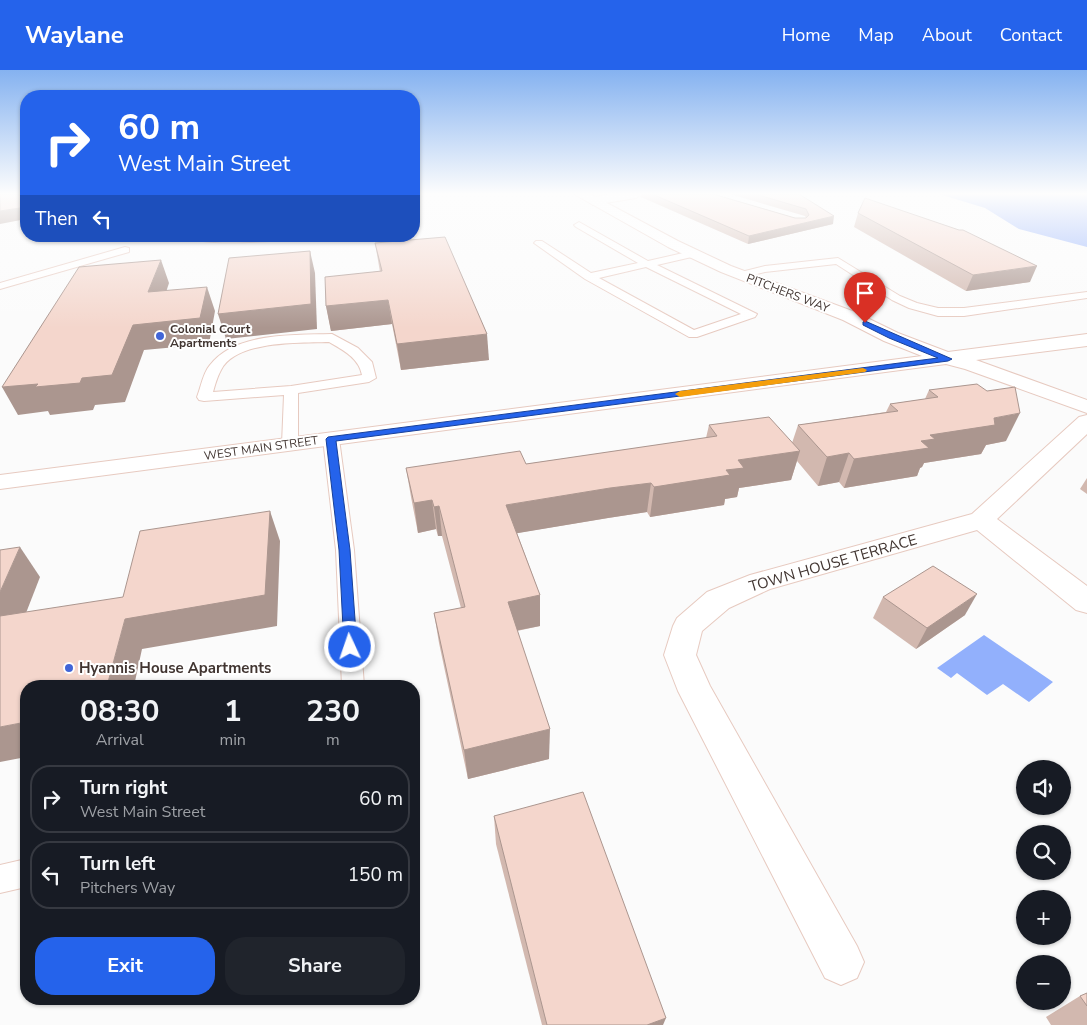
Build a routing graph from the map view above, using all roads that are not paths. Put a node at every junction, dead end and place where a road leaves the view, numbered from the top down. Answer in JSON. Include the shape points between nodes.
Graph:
{"nodes":[{"id":1,"x":603,"y":239,"type":"edge"},
{"id":2,"x":663,"y":239,"type":"edge"},
{"id":3,"x":539,"y":243,"type":"dead end"},
{"id":4,"x":125,"y":250,"type":"dead end"},
{"id":5,"x":692,"y":254,"type":"junction"},
{"id":6,"x":647,"y":264,"type":"junction"},
{"id":7,"x":741,"y":275,"type":"junction"},
{"id":8,"x":589,"y":277,"type":"junction"},
{"id":9,"x":0,"y":286,"type":"edge"},
{"id":10,"x":1087,"y":295,"type":"edge"},
{"id":11,"x":1087,"y":340,"type":"edge"},
{"id":12,"x":948,"y":359,"type":"junction"},
{"id":13,"x":291,"y":390,"type":"junction"},
{"id":14,"x":1087,"y":407,"type":"edge"},
{"id":15,"x":1087,"y":422,"type":"edge"},
{"id":16,"x":331,"y":439,"type":"junction"},
{"id":17,"x":290,"y":444,"type":"junction"},
{"id":18,"x":0,"y":482,"type":"edge"},
{"id":19,"x":981,"y":520,"type":"junction"},
{"id":20,"x":1087,"y":602,"type":"edge"},
{"id":21,"x":352,"y":680,"type":"edge"},
{"id":22,"x":20,"y":874,"type":"edge"},
{"id":23,"x":0,"y":879,"type":"edge"},
{"id":24,"x":841,"y":962,"type":"dead end"}],
"edges":[{"from":1,"to":6,"type":"lane"},
{"from":2,"to":5,"type":"main road","name":"PITCHERS WAY"},
{"from":3,"to":8,"type":"lane"},
{"from":4,"to":9,"type":"lane"},
{"from":5,"to":6,"type":"lane"},
{"from":5,"to":7,"type":"main road","name":"PITCHERS WAY"},
{"from":6,"to":8,"type":"lane"},
{"from":6,"to":8,"type":"lane","via":[[751,314],[693,334]]},
{"from":7,"to":10,"type":"lane","via":[[765,269],[838,261],[896,298],[938,312],[964,312]]},
{"from":7,"to":12,"type":"main road","name":"PITCHERS WAY","via":[[850,316]]},
{"from":11,"to":12,"type":"main road","name":"WEST MAIN STREET"},
{"from":12,"to":14,"type":"main road","name":"PITCHERS WAY"},
{"from":12,"to":16,"type":"main road","name":"WEST MAIN STREET"},
{"from":13,"to":13,"type":"lane","via":[[369,378],[367,365],[353,351],[332,338],[268,340],[230,353],[215,367],[204,397]]},
{"from":13,"to":17,"type":"lane"},
{"from":15,"to":19,"type":"main road","name":"TOWN HOUSE TERRACE"},
{"from":16,"to":17,"type":"main road","name":"WEST MAIN STREET"},
{"from":16,"to":21,"type":"lane","via":[[344,550]]},
{"from":17,"to":18,"type":"main road","name":"WEST MAIN STREET"},
{"from":19,"to":20,"type":"main road"},
{"from":19,"to":24,"type":"main road","name":"TOWN HOUSE TERRACE","via":[[760,582],[718,600],[688,626],[680,655],[695,691]]},
{"from":22,"to":23,"type":"lane"}]}
